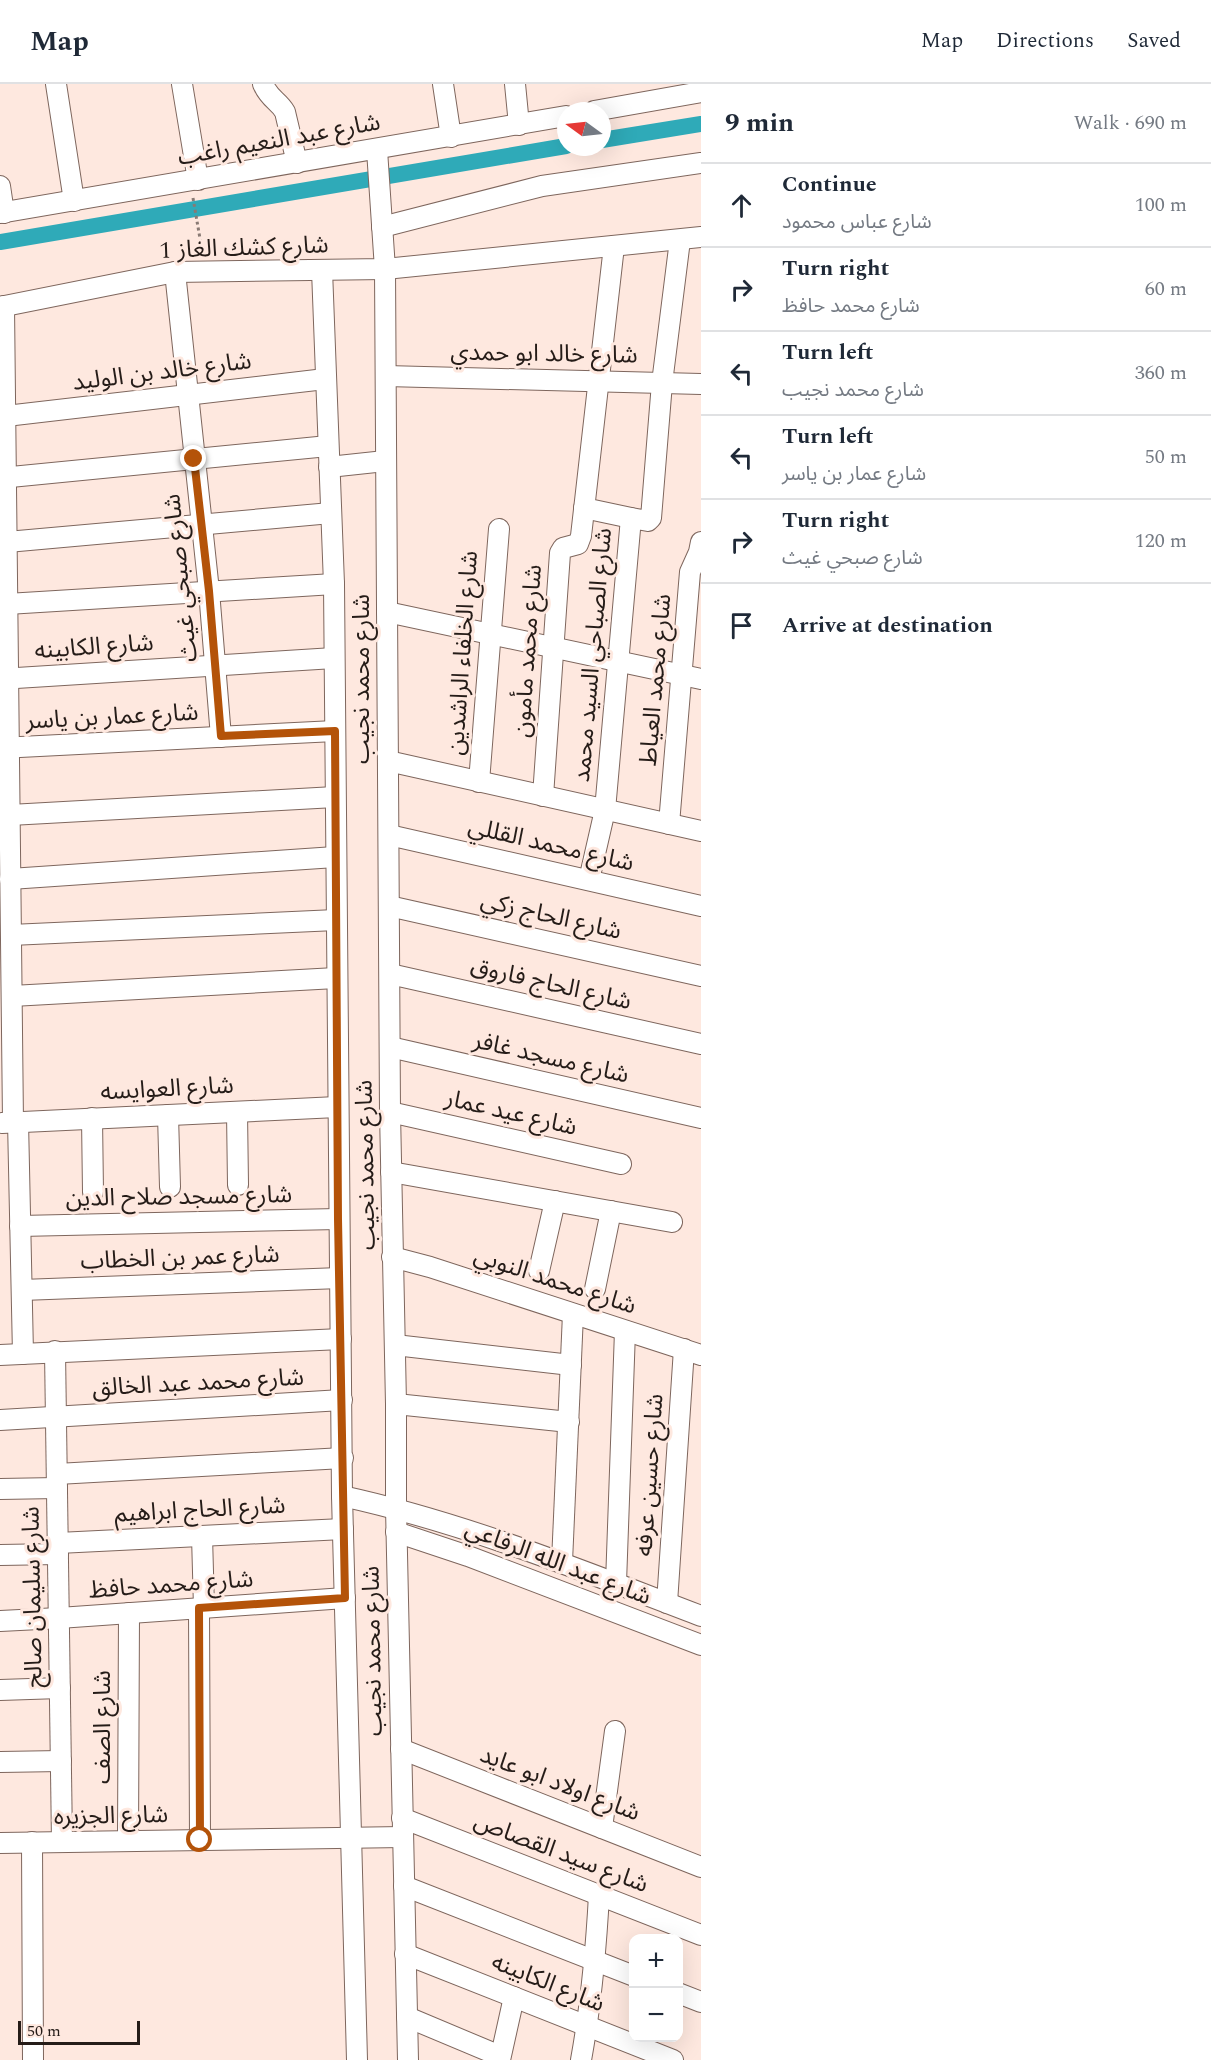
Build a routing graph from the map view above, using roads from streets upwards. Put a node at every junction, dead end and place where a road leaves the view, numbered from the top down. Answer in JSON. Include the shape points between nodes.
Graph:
{"nodes":[{"id":1,"x":56,"y":84,"type":"edge"},
{"id":2,"x":182,"y":84,"type":"edge"},
{"id":3,"x":263,"y":84,"type":"edge"},
{"id":4,"x":443,"y":84,"type":"edge"},
{"id":5,"x":514,"y":84,"type":"edge"},
{"id":6,"x":701,"y":92,"type":"edge"},
{"id":7,"x":611,"y":108,"type":"edge"},
{"id":8,"x":557,"y":118,"type":"edge"},
{"id":9,"x":519,"y":124,"type":"junction"},
{"id":10,"x":451,"y":137,"type":"junction"},
{"id":11,"x":377,"y":150,"type":"junction"},
{"id":12,"x":297,"y":163,"type":"junction"},
{"id":13,"x":701,"y":163,"type":"edge"},
{"id":14,"x":198,"y":180,"type":"junction"},
{"id":15,"x":0,"y":186,"type":"edge"},
{"id":16,"x":74,"y":201,"type":"junction"},
{"id":17,"x":2,"y":213,"type":"edge"},
{"id":18,"x":382,"y":221,"type":"junction"},
{"id":19,"x":701,"y":237,"type":"edge"},
{"id":20,"x":680,"y":240,"type":"junction"},
{"id":21,"x":614,"y":246,"type":"junction"},
{"id":22,"x":385,"y":269,"type":"junction"},
{"id":23,"x":322,"y":270,"type":"junction"},
{"id":24,"x":174,"y":272,"type":"junction"},
{"id":25,"x":2,"y":307,"type":"edge"},
{"id":26,"x":386,"y":376,"type":"junction"},
{"id":27,"x":325,"y":379,"type":"junction"},
{"id":28,"x":598,"y":381,"type":"junction"},
{"id":29,"x":662,"y":383,"type":"junction"},
{"id":30,"x":701,"y":384,"type":"edge"},
{"id":31,"x":188,"y":395,"type":"junction"},
{"id":32,"x":6,"y":416,"type":"junction"},
{"id":33,"x":328,"y":446,"type":"junction"},
{"id":34,"x":194,"y":459,"type":"junction"},
{"id":35,"x":385,"y":461,"type":"junction"},
{"id":36,"x":329,"y":467,"type":"junction"},
{"id":37,"x":3,"y":478,"type":"edge"},
{"id":38,"x":584,"y":508,"type":"junction"},
{"id":39,"x":331,"y":513,"type":"junction"},
{"id":40,"x":631,"y":518,"type":"junction"},
{"id":41,"x":202,"y":524,"type":"junction"},
{"id":42,"x":499,"y":529,"type":"dead end"},
{"id":43,"x":7,"y":542,"type":"junction"},
{"id":44,"x":701,"y":542,"type":"edge"},
{"id":45,"x":334,"y":584,"type":"junction"},
{"id":46,"x":209,"y":591,"type":"junction"},
{"id":47,"x":8,"y":604,"type":"junction"},
{"id":48,"x":387,"y":612,"type":"junction"},
{"id":49,"x":491,"y":634,"type":"junction"},
{"id":50,"x":554,"y":648,"type":"junction"},
{"id":51,"x":334,"y":658,"type":"junction"},
{"id":52,"x":619,"y":662,"type":"junction"},
{"id":53,"x":216,"y":665,"type":"junction"},
{"id":54,"x":692,"y":677,"type":"edge"},
{"id":55,"x":4,"y":678,"type":"edge"},
{"id":56,"x":335,"y":731,"type":"junction"},
{"id":57,"x":221,"y":736,"type":"junction"},
{"id":58,"x":4,"y":747,"type":"edge"},
{"id":59,"x":388,"y":761,"type":"junction"},
{"id":60,"x":479,"y":782,"type":"junction"},
{"id":61,"x":543,"y":796,"type":"junction"},
{"id":62,"x":335,"y":797,"type":"junction"},
{"id":63,"x":605,"y":810,"type":"junction"},
{"id":64,"x":10,"y":815,"type":"junction"},
{"id":65,"x":669,"y":824,"type":"junction"},
{"id":66,"x":701,"y":831,"type":"edge"},
{"id":67,"x":389,"y":835,"type":"junction"},
{"id":68,"x":336,"y":857,"type":"junction"},
{"id":69,"x":10,"y":879,"type":"junction"},
{"id":70,"x":588,"y":880,"type":"junction"},
{"id":71,"x":389,"y":906,"type":"junction"},
{"id":72,"x":701,"y":906,"type":"edge"},
{"id":73,"x":336,"y":920,"type":"junction"},
{"id":74,"x":11,"y":934,"type":"junction"},
{"id":75,"x":390,"y":974,"type":"junction"},
{"id":76,"x":701,"y":976,"type":"edge"},
{"id":77,"x":336,"y":978,"type":"junction"},
{"id":78,"x":12,"y":996,"type":"junction"},
{"id":79,"x":701,"y":1044,"type":"edge"},
{"id":80,"x":390,"y":1047,"type":"junction"},
{"id":81,"x":337,"y":1107,"type":"junction"},
{"id":82,"x":237,"y":1112,"type":"junction"},
{"id":83,"x":390,"y":1112,"type":"junction"},
{"id":84,"x":168,"y":1115,"type":"junction"},
{"id":85,"x":92,"y":1118,"type":"junction"},
{"id":86,"x":701,"y":1118,"type":"edge"},
{"id":87,"x":10,"y":1122,"type":"edge"},
{"id":88,"x":621,"y":1164,"type":"dead end"},
{"id":89,"x":391,"y":1172,"type":"junction"},
{"id":90,"x":238,"y":1185,"type":"dead end"},
{"id":91,"x":170,"y":1187,"type":"dead end"},
{"id":92,"x":93,"y":1192,"type":"dead end"},
{"id":93,"x":555,"y":1201,"type":"junction"},
{"id":94,"x":611,"y":1211,"type":"junction"},
{"id":95,"x":338,"y":1219,"type":"junction"},
{"id":96,"x":672,"y":1222,"type":"dead end"},
{"id":97,"x":20,"y":1226,"type":"junction"},
{"id":98,"x":392,"y":1257,"type":"junction"},
{"id":99,"x":539,"y":1271,"type":"dead end"},
{"id":100,"x":340,"y":1278,"type":"junction"},
{"id":101,"x":595,"y":1289,"type":"dead end"},
{"id":102,"x":22,"y":1290,"type":"junction"},
{"id":103,"x":573,"y":1314,"type":"junction"},
{"id":104,"x":625,"y":1331,"type":"junction"},
{"id":105,"x":341,"y":1339,"type":"junction"},
{"id":106,"x":395,"y":1345,"type":"junction"},
{"id":107,"x":55,"y":1352,"type":"junction"},
{"id":108,"x":693,"y":1352,"type":"edge"},
{"id":109,"x":23,"y":1353,"type":"junction"},
{"id":110,"x":0,"y":1355,"type":"edge"},
{"id":111,"x":572,"y":1365,"type":"junction"},
{"id":112,"x":342,"y":1400,"type":"junction"},
{"id":113,"x":396,"y":1404,"type":"junction"},
{"id":114,"x":56,"y":1416,"type":"junction"},
{"id":115,"x":0,"y":1420,"type":"edge"},
{"id":116,"x":569,"y":1422,"type":"junction"},
{"id":117,"x":343,"y":1458,"type":"junction"},
{"id":118,"x":57,"y":1481,"type":"junction"},
{"id":119,"x":0,"y":1489,"type":"edge"},
{"id":120,"x":342,"y":1496,"type":"junction"},
{"id":121,"x":396,"y":1508,"type":"junction"},
{"id":122,"x":343,"y":1529,"type":"junction"},
{"id":123,"x":396,"y":1532,"type":"junction"},
{"id":124,"x":202,"y":1536,"type":"junction"},
{"id":125,"x":58,"y":1548,"type":"junction"},
{"id":126,"x":0,"y":1555,"type":"edge"},
{"id":127,"x":562,"y":1562,"type":"junction"},
{"id":128,"x":616,"y":1583,"type":"junction"},
{"id":129,"x":345,"y":1598,"type":"junction"},
{"id":130,"x":667,"y":1603,"type":"junction"},
{"id":131,"x":202,"y":1608,"type":"junction"},
{"id":132,"x":129,"y":1613,"type":"junction"},
{"id":133,"x":701,"y":1616,"type":"edge"},
{"id":134,"x":59,"y":1618,"type":"junction"},
{"id":135,"x":0,"y":1621,"type":"edge"},
{"id":136,"x":701,"y":1645,"type":"edge"},
{"id":137,"x":60,"y":1688,"type":"junction"},
{"id":138,"x":0,"y":1690,"type":"edge"},
{"id":139,"x":615,"y":1731,"type":"dead end"},
{"id":140,"x":401,"y":1749,"type":"junction"},
{"id":141,"x":61,"y":1761,"type":"junction"},
{"id":142,"x":0,"y":1762,"type":"edge"},
{"id":143,"x":403,"y":1828,"type":"junction"},
{"id":144,"x":602,"y":1828,"type":"junction"},
{"id":145,"x":351,"y":1838,"type":"junction"},
{"id":146,"x":200,"y":1840,"type":"junction"},
{"id":147,"x":128,"y":1841,"type":"junction"},
{"id":148,"x":32,"y":1842,"type":"junction"},
{"id":149,"x":62,"y":1842,"type":"junction"},
{"id":150,"x":0,"y":1843,"type":"edge"},
{"id":151,"x":701,"y":1867,"type":"edge"},
{"id":152,"x":404,"y":1886,"type":"junction"},
{"id":153,"x":599,"y":1895,"type":"junction"},
{"id":154,"x":701,"y":1935,"type":"edge"},
{"id":155,"x":405,"y":1954,"type":"junction"},
{"id":156,"x":595,"y":1960,"type":"junction"},
{"id":157,"x":629,"y":1974,"type":"edge"},
{"id":158,"x":683,"y":1995,"type":"edge"},
{"id":159,"x":514,"y":1997,"type":"junction"},
{"id":160,"x":701,"y":2002,"type":"edge"},
{"id":161,"x":407,"y":2017,"type":"junction"},
{"id":162,"x":588,"y":2026,"type":"junction"},
{"id":163,"x":500,"y":2058,"type":"edge"},
{"id":164,"x":33,"y":2060,"type":"edge"},
{"id":165,"x":357,"y":2060,"type":"edge"},
{"id":166,"x":408,"y":2060,"type":"edge"},
{"id":167,"x":581,"y":2060,"type":"edge"},
{"id":168,"x":672,"y":2060,"type":"edge"}],
"edges":[{"from":1,"to":16,"type":"street"},
{"from":2,"to":14,"type":"street"},
{"from":3,"to":12,"type":"street","via":[[285,112]]},
{"from":4,"to":10,"type":"street"},
{"from":5,"to":9,"type":"street"},
{"from":6,"to":7,"type":"street"},
{"from":8,"to":9,"type":"street","name":"شارع عبد النعيم راغب"},
{"from":9,"to":10,"type":"street","name":"شارع عبد النعيم راغب"},
{"from":10,"to":11,"type":"street","name":"شارع عبد النعيم راغب"},
{"from":11,"to":12,"type":"street","name":"شارع عبد النعيم راغب"},
{"from":11,"to":18,"type":"street","name":"شارع محمد نجيب"},
{"from":12,"to":14,"type":"street","name":"شارع عبد النعيم راغب"},
{"from":13,"to":18,"type":"street","via":[[542,186]]},
{"from":14,"to":16,"type":"street","name":"شارع عبد النعيم راغب"},
{"from":15,"to":17,"type":"street"},
{"from":16,"to":17,"type":"street","name":"شارع عبد النعيم راغب"},
{"from":18,"to":22,"type":"street","name":"شارع محمد نجيب"},
{"from":19,"to":20,"type":"street","name":"شارع كشك الغاز 1"},
{"from":20,"to":21,"type":"street","name":"شارع كشك الغاز 1"},
{"from":20,"to":29,"type":"street","name":"شارع الصباحي السيد محمد"},
{"from":21,"to":22,"type":"street","name":"شارع كشك الغاز 1"},
{"from":21,"to":28,"type":"street","name":"شارع محمد مأمون"},
{"from":22,"to":23,"type":"street","name":"شارع كشك الغاز 1"},
{"from":22,"to":26,"type":"street","name":"شارع محمد نجيب"},
{"from":23,"to":24,"type":"street","name":"شارع كشك الغاز 1"},
{"from":23,"to":27,"type":"street","name":"شارع محمد نجيب"},
{"from":24,"to":25,"type":"street","name":"شارع كشك الغاز 1"},
{"from":24,"to":31,"type":"street","name":"شارع صبحي غيث"},
{"from":25,"to":32,"type":"street"},
{"from":26,"to":28,"type":"street","name":"شارع خالد ابو حمدي"},
{"from":26,"to":35,"type":"street","name":"شارع محمد نجيب"},
{"from":27,"to":31,"type":"street","name":"شارع خالد بن الوليد"},
{"from":27,"to":33,"type":"street","name":"شارع محمد نجيب"},
{"from":28,"to":29,"type":"street","name":"شارع خالد ابو حمدي"},
{"from":28,"to":38,"type":"street","name":"شارع محمد مأمون"},
{"from":29,"to":30,"type":"street","name":"شارع خالد ابو حمدي"},
{"from":29,"to":40,"type":"street","name":"شارع الصباحي السيد محمد","via":[[651,518]]},
{"from":31,"to":32,"type":"street","name":"شارع خالد بن الوليد"},
{"from":31,"to":34,"type":"street","name":"شارع صبحي غيث"},
{"from":32,"to":37,"type":"street"},
{"from":33,"to":34,"type":"street"},
{"from":33,"to":36,"type":"street","name":"شارع محمد نجيب"},
{"from":34,"to":37,"type":"street"},
{"from":34,"to":41,"type":"street","name":"شارع صبحي غيث"},
{"from":35,"to":36,"type":"street"},
{"from":35,"to":48,"type":"street","name":"شارع محمد نجيب"},
{"from":36,"to":39,"type":"street","name":"شارع محمد نجيب"},
{"from":37,"to":43,"type":"street"},
{"from":38,"to":40,"type":"street"},
{"from":38,"to":50,"type":"street","name":"شارع محمد مأمون","via":[[579,543],[560,551]]},
{"from":39,"to":41,"type":"street"},
{"from":39,"to":45,"type":"street","name":"شارع محمد نجيب"},
{"from":40,"to":52,"type":"street","name":"شارع الصباحي السيد محمد"},
{"from":41,"to":43,"type":"street"},
{"from":41,"to":46,"type":"street","name":"شارع صبحي غيث"},
{"from":42,"to":49,"type":"street","name":"شارع الخلفاء الراشدين"},
{"from":43,"to":47,"type":"street"},
{"from":44,"to":54,"type":"street","name":"شارع محمد العياط","via":[[690,572]]},
{"from":45,"to":46,"type":"street"},
{"from":45,"to":51,"type":"street","name":"شارع محمد نجيب"},
{"from":46,"to":47,"type":"street"},
{"from":46,"to":53,"type":"street","name":"شارع صبحي غيث"},
{"from":47,"to":55,"type":"street"},
{"from":48,"to":49,"type":"street"},
{"from":48,"to":59,"type":"street","name":"شارع محمد نجيب"},
{"from":49,"to":50,"type":"street"},
{"from":49,"to":60,"type":"street","name":"شارع الخلفاء الراشدين"},
{"from":50,"to":52,"type":"street"},
{"from":50,"to":61,"type":"street","name":"شارع محمد مأمون"},
{"from":51,"to":53,"type":"street","name":"شارع الكابينه"},
{"from":51,"to":56,"type":"street","name":"شارع محمد نجيب"},
{"from":52,"to":54,"type":"street"},
{"from":52,"to":63,"type":"street","name":"شارع الصباحي السيد محمد"},
{"from":53,"to":55,"type":"street","name":"شارع الكابينه"},
{"from":53,"to":57,"type":"street","name":"شارع صبحي غيث"},
{"from":54,"to":65,"type":"street","name":"شارع محمد العياط"},
{"from":55,"to":58,"type":"street"},
{"from":56,"to":57,"type":"street","name":"شارع عمار بن ياسر"},
{"from":56,"to":62,"type":"street","name":"شارع محمد نجيب"},
{"from":57,"to":58,"type":"street","name":"شارع عمار بن ياسر"},
{"from":58,"to":64,"type":"street"},
{"from":59,"to":60,"type":"street"},
{"from":59,"to":67,"type":"street","name":"شارع محمد نجيب"},
{"from":60,"to":61,"type":"street"},
{"from":61,"to":63,"type":"street"},
{"from":62,"to":64,"type":"street"},
{"from":62,"to":68,"type":"street","name":"شارع محمد نجيب"},
{"from":63,"to":65,"type":"street"},
{"from":63,"to":70,"type":"street","name":"شارع الصباحي السيد محمد"},
{"from":64,"to":69,"type":"street"},
{"from":65,"to":66,"type":"street"},
{"from":67,"to":70,"type":"street","name":"شارع محمد القللي"},
{"from":67,"to":71,"type":"street","name":"شارع محمد نجيب"},
{"from":68,"to":69,"type":"street"},
{"from":68,"to":73,"type":"street","name":"شارع محمد نجيب"},
{"from":69,"to":74,"type":"street"},
{"from":70,"to":72,"type":"street","name":"شارع محمد القللي"},
{"from":71,"to":75,"type":"street","name":"شارع محمد نجيب"},
{"from":71,"to":76,"type":"street","name":"شارع الحاج زكي"},
{"from":73,"to":74,"type":"street"},
{"from":73,"to":77,"type":"street","name":"شارع محمد نجيب"},
{"from":74,"to":78,"type":"street"},
{"from":75,"to":79,"type":"street","name":"شارع الحاج فاروق"},
{"from":75,"to":80,"type":"street","name":"شارع محمد نجيب"},
{"from":77,"to":78,"type":"street"},
{"from":77,"to":81,"type":"street","name":"شارع محمد نجيب"},
{"from":78,"to":87,"type":"street"},
{"from":80,"to":83,"type":"street","name":"شارع محمد نجيب"},
{"from":80,"to":86,"type":"street","name":"شارع مسجد غافر"},
{"from":81,"to":82,"type":"street","name":"شارع العوايسه"},
{"from":81,"to":95,"type":"street","name":"شارع محمد نجيب"},
{"from":82,"to":84,"type":"street","name":"شارع العوايسه"},
{"from":82,"to":90,"type":"street"},
{"from":83,"to":88,"type":"street","name":"شارع عيد عمار"},
{"from":83,"to":89,"type":"street","name":"شارع محمد نجيب"},
{"from":84,"to":85,"type":"street","name":"شارع العوايسه"},
{"from":84,"to":91,"type":"street"},
{"from":85,"to":87,"type":"street","name":"شارع العوايسه"},
{"from":85,"to":92,"type":"street"},
{"from":87,"to":97,"type":"street"},
{"from":89,"to":93,"type":"street"},
{"from":89,"to":98,"type":"street","name":"شارع محمد نجيب"},
{"from":93,"to":94,"type":"street"},
{"from":93,"to":99,"type":"street"},
{"from":94,"to":96,"type":"street"},
{"from":94,"to":101,"type":"street"},
{"from":95,"to":97,"type":"street","name":"شارع مسجد صلاح الدين"},
{"from":95,"to":100,"type":"street","name":"شارع محمد نجيب"},
{"from":97,"to":102,"type":"street"},
{"from":98,"to":103,"type":"street","name":"شارع محمد النوبي"},
{"from":98,"to":106,"type":"street","name":"شارع محمد نجيب"},
{"from":100,"to":102,"type":"street","name":"شارع عمر بن الخطاب"},
{"from":100,"to":105,"type":"street","name":"شارع محمد نجيب"},
{"from":102,"to":109,"type":"street"},
{"from":103,"to":104,"type":"street","name":"شارع محمد النوبي"},
{"from":103,"to":111,"type":"street"},
{"from":104,"to":108,"type":"street","name":"شارع محمد النوبي"},
{"from":104,"to":128,"type":"street"},
{"from":105,"to":107,"type":"street"},
{"from":105,"to":112,"type":"street","name":"شارع محمد نجيب"},
{"from":106,"to":111,"type":"street"},
{"from":106,"to":113,"type":"street","name":"شارع محمد نجيب"},
{"from":107,"to":109,"type":"street"},
{"from":107,"to":114,"type":"street","name":"شارع سليمان صالح"},
{"from":108,"to":130,"type":"street","name":"شارع حسين عرفه"},
{"from":109,"to":110,"type":"street"},
{"from":111,"to":116,"type":"street"},
{"from":112,"to":114,"type":"street","name":"شارع محمد عبد الخالق"},
{"from":112,"to":117,"type":"street","name":"شارع محمد نجيب"},
{"from":113,"to":116,"type":"street"},
{"from":113,"to":121,"type":"street","name":"شارع محمد نجيب"},
{"from":114,"to":115,"type":"street","name":"شارع محمد عبد الخالق"},
{"from":114,"to":118,"type":"street","name":"شارع سليمان صالح"},
{"from":116,"to":127,"type":"street"},
{"from":117,"to":118,"type":"street"},
{"from":117,"to":120,"type":"street","name":"شارع محمد نجيب"},
{"from":118,"to":119,"type":"street"},
{"from":118,"to":125,"type":"street","name":"شارع سليمان صالح"},
{"from":120,"to":121,"type":"street","name":"شارع عبد الله الرفاعي"},
{"from":120,"to":122,"type":"street","name":"شارع محمد نجيب"},
{"from":121,"to":123,"type":"street","name":"شارع محمد نجيب"},
{"from":121,"to":127,"type":"street","name":"شارع عبد الله الرفاعي"},
{"from":122,"to":124,"type":"street","name":"شارع الحاج ابراهيم"},
{"from":122,"to":129,"type":"street","name":"شارع محمد نجيب"},
{"from":123,"to":136,"type":"street","name":"شارع عبد الله الرفاعي"},
{"from":123,"to":140,"type":"street","name":"شارع محمد نجيب"},
{"from":124,"to":125,"type":"street","name":"شارع الحاج ابراهيم"},
{"from":124,"to":131,"type":"street"},
{"from":125,"to":126,"type":"street","name":"شارع الحاج ابراهيم"},
{"from":125,"to":134,"type":"street","name":"شارع سليمان صالح"},
{"from":127,"to":128,"type":"street","name":"شارع عبد الله الرفاعي"},
{"from":128,"to":130,"type":"street","name":"شارع عبد الله الرفاعي"},
{"from":129,"to":131,"type":"street","name":"شارع محمد حافظ"},
{"from":129,"to":145,"type":"street","name":"شارع محمد نجيب"},
{"from":130,"to":133,"type":"street","name":"شارع عبد الله الرفاعي"},
{"from":131,"to":132,"type":"street","name":"شارع محمد حافظ"},
{"from":131,"to":146,"type":"street"},
{"from":132,"to":134,"type":"street","name":"شارع محمد حافظ"},
{"from":132,"to":147,"type":"street","name":"شارع الصف"},
{"from":134,"to":135,"type":"street","name":"شارع محمد حافظ"},
{"from":134,"to":137,"type":"street","name":"شارع سليمان صالح"},
{"from":137,"to":138,"type":"street"},
{"from":137,"to":141,"type":"street","name":"شارع سليمان صالح"},
{"from":139,"to":144,"type":"street"},
{"from":140,"to":143,"type":"street","name":"شارع محمد نجيب"},
{"from":140,"to":144,"type":"street","name":"شارع اولاد ابو عايد"},
{"from":141,"to":142,"type":"street"},
{"from":141,"to":149,"type":"street","name":"شارع سليمان صالح"},
{"from":143,"to":145,"type":"street","name":"شارع الجزيره"},
{"from":143,"to":152,"type":"street","name":"شارع محمد نجيب"},
{"from":143,"to":153,"type":"street","name":"شارع سيد القصاص"},
{"from":144,"to":151,"type":"street","name":"شارع اولاد ابو عايد"},
{"from":145,"to":146,"type":"street","name":"شارع الجزيره"},
{"from":145,"to":165,"type":"street","name":"شارع محمد نجيب"},
{"from":146,"to":147,"type":"street","name":"شارع الجزيره"},
{"from":147,"to":149,"type":"street","name":"شارع الجزيره"},
{"from":148,"to":149,"type":"street","name":"شارع الجزيره"},
{"from":148,"to":150,"type":"street","name":"شارع الجزيره"},
{"from":148,"to":164,"type":"street"},
{"from":152,"to":155,"type":"street","name":"شارع محمد نجيب"},
{"from":152,"to":156,"type":"street"},
{"from":153,"to":154,"type":"street","name":"شارع سيد القصاص"},
{"from":153,"to":156,"type":"street"},
{"from":155,"to":159,"type":"street","name":"شارع الكابينه"},
{"from":155,"to":161,"type":"street","name":"شارع محمد نجيب"},
{"from":156,"to":157,"type":"street"},
{"from":156,"to":162,"type":"street"},
{"from":158,"to":160,"type":"street"},
{"from":159,"to":162,"type":"street","name":"شارع الكابينه"},
{"from":159,"to":163,"type":"street"},
{"from":161,"to":163,"type":"street"},
{"from":161,"to":166,"type":"street","name":"شارع محمد نجيب"},
{"from":162,"to":167,"type":"street"},
{"from":162,"to":168,"type":"street","name":"شارع الكابينه"}]}
